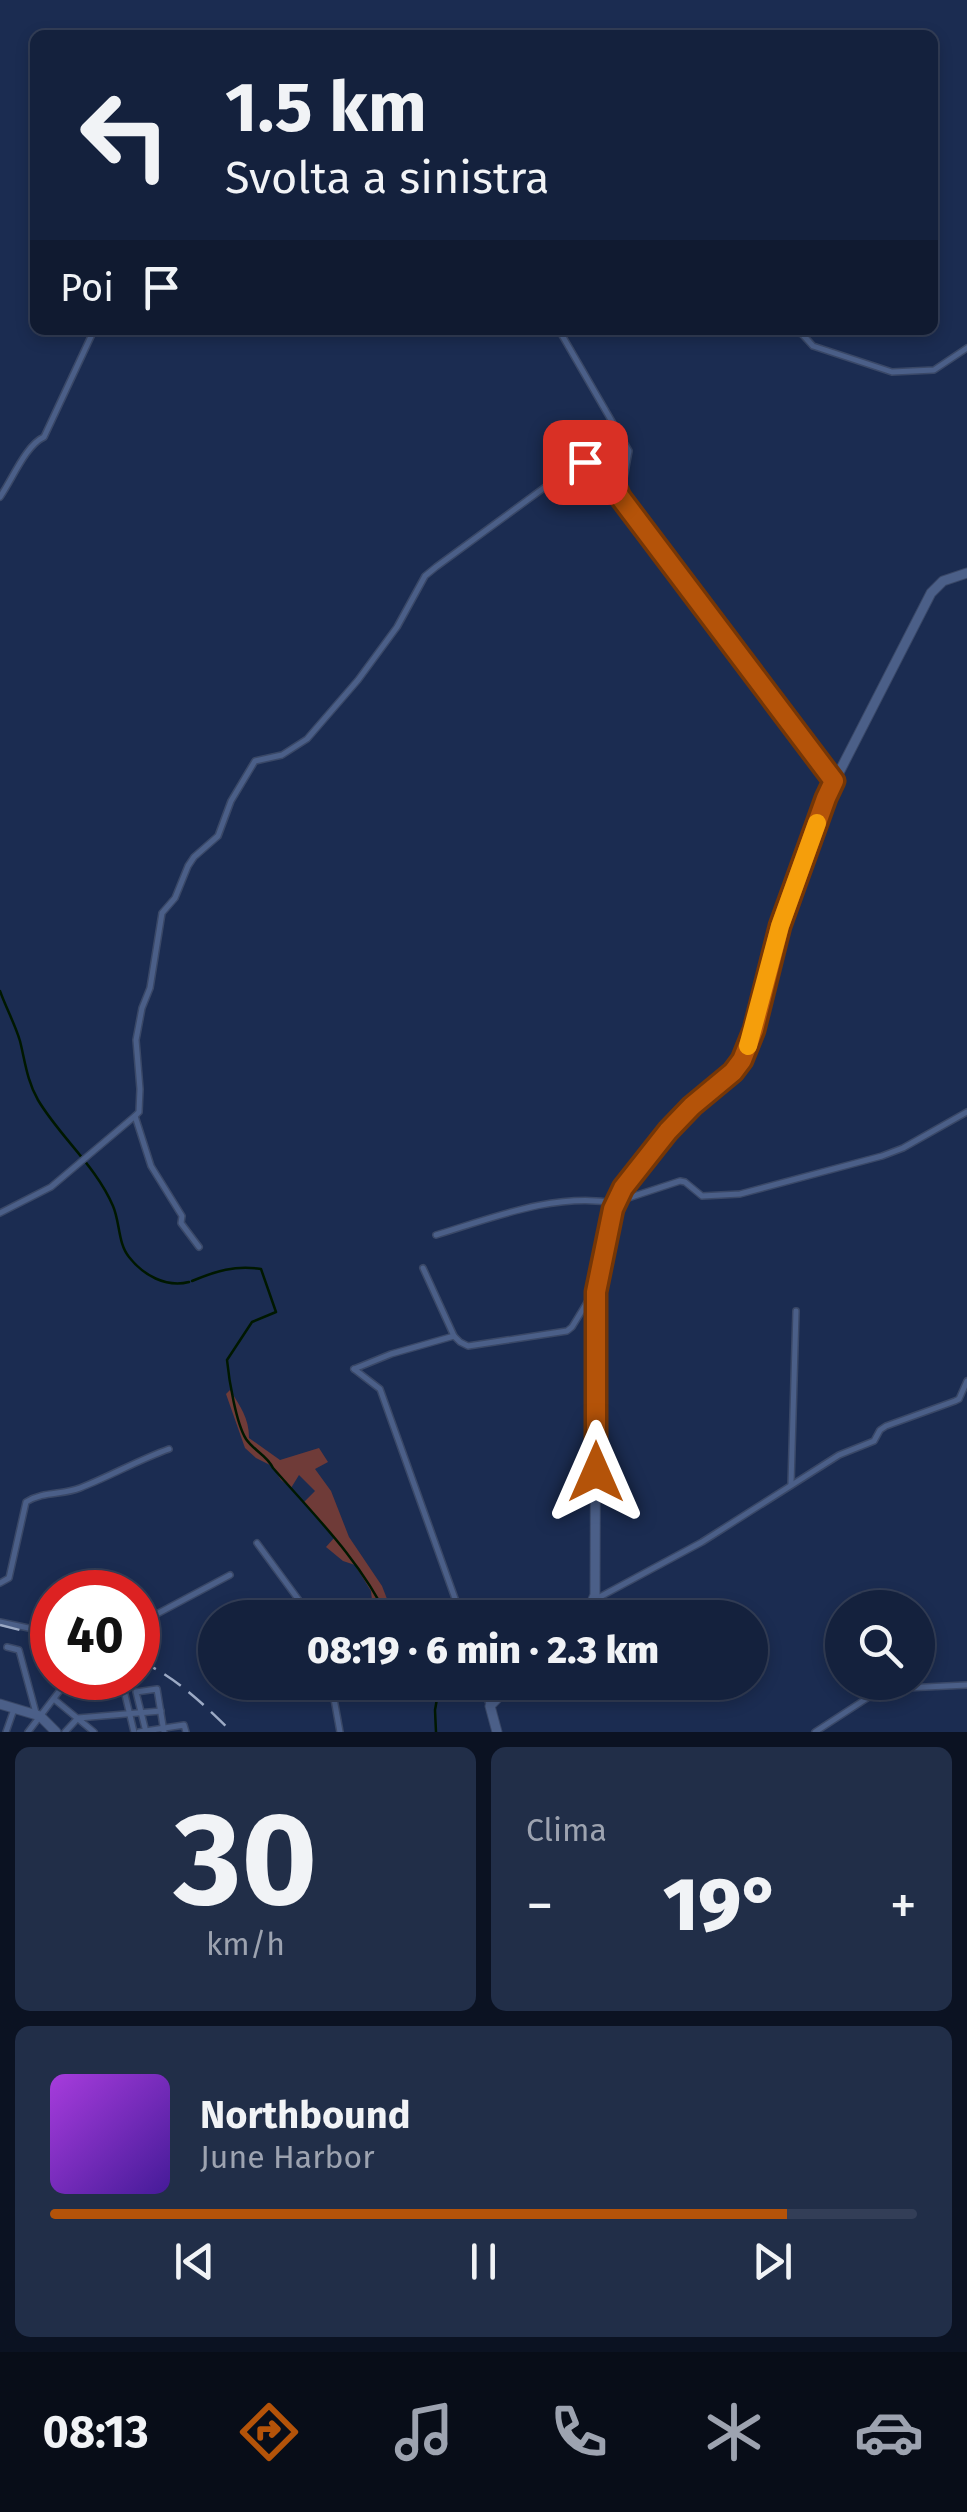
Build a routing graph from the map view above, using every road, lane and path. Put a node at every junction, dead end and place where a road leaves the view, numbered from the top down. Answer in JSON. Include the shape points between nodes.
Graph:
{"nodes":[{"id":1,"x":92,"y":335,"type":"edge"},
{"id":2,"x":562,"y":335,"type":"edge"},
{"id":3,"x":803,"y":335,"type":"edge"},
{"id":4,"x":967,"y":348,"type":"edge"},
{"id":5,"x":0,"y":497,"type":"edge"},
{"id":6,"x":620,"y":497,"type":"junction"},
{"id":7,"x":967,"y":572,"type":"edge"},
{"id":8,"x":834,"y":781,"type":"junction"},
{"id":9,"x":967,"y":1112,"type":"edge"},
{"id":10,"x":135,"y":1116,"type":"junction"},
{"id":11,"x":616,"y":1202,"type":"junction"},
{"id":12,"x":0,"y":1213,"type":"edge"},
{"id":13,"x":436,"y":1235,"type":"dead end"},
{"id":14,"x":198,"y":1248,"type":"dead end"},
{"id":15,"x":423,"y":1268,"type":"dead end"},
{"id":16,"x":596,"y":1286,"type":"junction"},
{"id":17,"x":796,"y":1311,"type":"dead end"},
{"id":18,"x":454,"y":1336,"type":"junction"},
{"id":19,"x":967,"y":1380,"type":"edge"},
{"id":20,"x":169,"y":1449,"type":"dead end"},
{"id":21,"x":791,"y":1484,"type":"junction"},
{"id":22,"x":257,"y":1544,"type":"dead end"},
{"id":23,"x":230,"y":1575,"type":"dead end"},
{"id":24,"x":0,"y":1583,"type":"edge"},
{"id":25,"x":299,"y":1600,"type":"edge"},
{"id":26,"x":456,"y":1600,"type":"edge"},
{"id":27,"x":593,"y":1600,"type":"edge"},
{"id":28,"x":595,"y":1600,"type":"edge"},
{"id":29,"x":160,"y":1612,"type":"edge"},
{"id":30,"x":0,"y":1622,"type":"edge"},
{"id":31,"x":30,"y":1628,"type":"edge"},
{"id":32,"x":7,"y":1647,"type":"dead end"},
{"id":33,"x":967,"y":1686,"type":"edge"},
{"id":34,"x":52,"y":1700,"type":"edge"},
{"id":35,"x":56,"y":1700,"type":"edge"},
{"id":36,"x":126,"y":1700,"type":"edge"},
{"id":37,"x":334,"y":1700,"type":"edge"},
{"id":38,"x":488,"y":1700,"type":"edge"},
{"id":39,"x":496,"y":1700,"type":"edge"},
{"id":40,"x":0,"y":1706,"type":"edge"},
{"id":41,"x":490,"y":1706,"type":"junction"},
{"id":42,"x":13,"y":1712,"type":"junction"},
{"id":43,"x":140,"y":1712,"type":"junction"},
{"id":44,"x":161,"y":1712,"type":"junction"},
{"id":45,"x":130,"y":1714,"type":"junction"},
{"id":46,"x":38,"y":1716,"type":"junction"},
{"id":47,"x":78,"y":1718,"type":"junction"},
{"id":48,"x":176,"y":1729,"type":"edge"},
{"id":49,"x":185,"y":1729,"type":"edge"},
{"id":50,"x":164,"y":1730,"type":"edge"},
{"id":51,"x":6,"y":1732,"type":"edge"},
{"id":52,"x":29,"y":1732,"type":"edge"},
{"id":53,"x":53,"y":1732,"type":"edge"},
{"id":54,"x":65,"y":1732,"type":"edge"},
{"id":55,"x":94,"y":1732,"type":"edge"},
{"id":56,"x":141,"y":1732,"type":"edge"},
{"id":57,"x":340,"y":1732,"type":"edge"},
{"id":58,"x":498,"y":1732,"type":"edge"},
{"id":59,"x":815,"y":1732,"type":"edge"}],
"edges":[{"from":1,"to":5,"type":"street","via":[[44,436],[32,442]]},
{"from":2,"to":6,"type":"street","via":[[629,451]]},
{"from":3,"to":4,"type":"street","via":[[813,346],[892,372],[934,370]]},
{"from":6,"to":8,"type":"street"},
{"from":6,"to":10,"type":"street","via":[[605,464],[596,460],[552,482],[425,576],[397,627],[308,739],[255,761],[218,836],[194,858],[162,913],[136,1040]]},
{"from":7,"to":8,"type":"street","via":[[931,593]]},
{"from":8,"to":11,"type":"street","via":[[780,926],[742,1060],[668,1131]]},
{"from":9,"to":11,"type":"street","via":[[903,1148],[740,1194],[702,1196],[680,1181]]},
{"from":10,"to":12,"type":"street","via":[[51,1187]]},
{"from":10,"to":14,"type":"street","via":[[152,1166]]},
{"from":11,"to":13,"type":"street","via":[[563,1202]]},
{"from":11,"to":16,"type":"street"},
{"from":15,"to":18,"type":"street"},
{"from":16,"to":18,"type":"street","via":[[567,1331],[468,1346]]},
{"from":16,"to":27,"type":"street"},
{"from":17,"to":21,"type":"street"},
{"from":18,"to":26,"type":"street","via":[[354,1369],[380,1389]]},
{"from":19,"to":21,"type":"street","via":[[959,1399],[886,1426],[874,1442]]},
{"from":20,"to":24,"type":"street","via":[[78,1490],[26,1502],[9,1578]]},
{"from":21,"to":28,"type":"street"},
{"from":22,"to":25,"type":"street"},
{"from":23,"to":29,"type":"street"},
{"from":30,"to":31,"type":"street"},
{"from":32,"to":46,"type":"street","via":[[18,1650]]},
{"from":33,"to":59,"type":"street","via":[[880,1692]]},
{"from":34,"to":46,"type":"street"},
{"from":35,"to":47,"type":"street"},
{"from":36,"to":45,"type":"street"},
{"from":37,"to":57,"type":"street"},
{"from":38,"to":41,"type":"street"},
{"from":39,"to":41,"type":"street"},
{"from":40,"to":42,"type":"street"},
{"from":40,"to":46,"type":"street"},
{"from":41,"to":58,"type":"street"},
{"from":42,"to":46,"type":"street"},
{"from":42,"to":51,"type":"street"},
{"from":43,"to":44,"type":"street"},
{"from":43,"to":44,"type":"street","via":[[136,1692],[157,1688]]},
{"from":43,"to":45,"type":"street"},
{"from":43,"to":56,"type":"street"},
{"from":44,"to":50,"type":"street"},
{"from":45,"to":47,"type":"street"},
{"from":45,"to":56,"type":"street"},
{"from":46,"to":52,"type":"street"},
{"from":46,"to":53,"type":"street"},
{"from":47,"to":54,"type":"street"},
{"from":47,"to":55,"type":"street"},
{"from":48,"to":49,"type":"street"},
{"from":48,"to":50,"type":"street"},
{"from":50,"to":56,"type":"street"}]}
